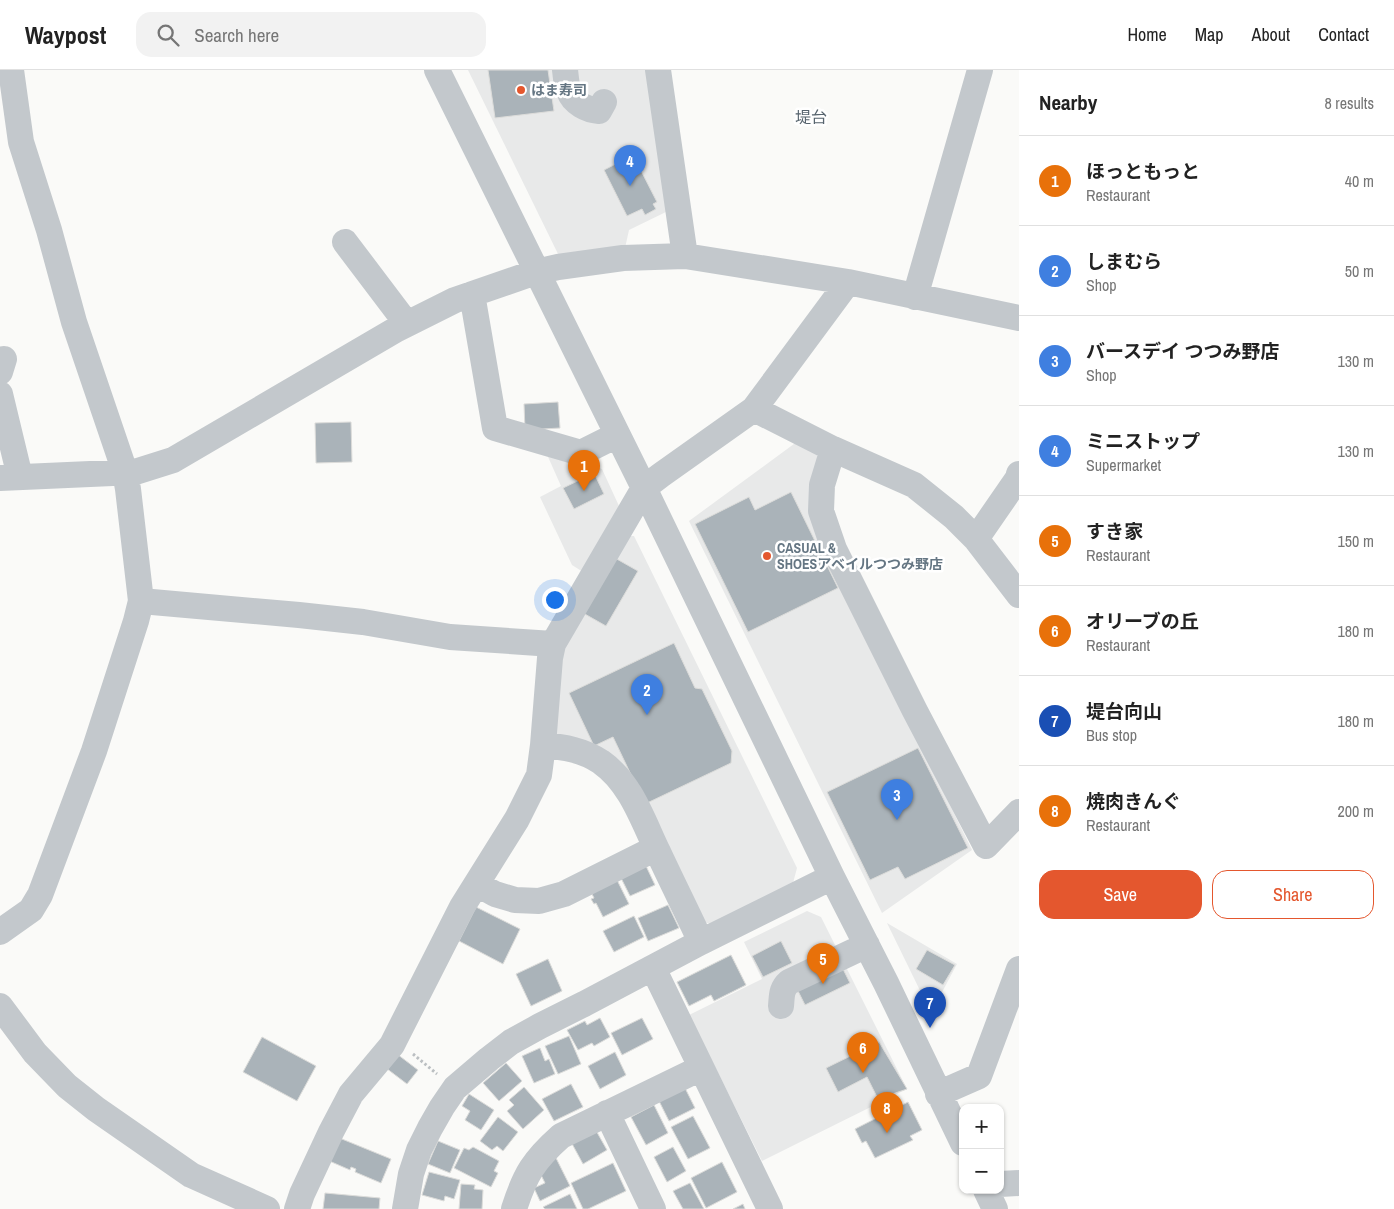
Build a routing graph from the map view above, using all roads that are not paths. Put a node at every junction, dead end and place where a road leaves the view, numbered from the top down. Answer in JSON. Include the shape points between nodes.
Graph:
{"nodes":[{"id":1,"x":11,"y":70,"type":"edge"},
{"id":2,"x":437,"y":70,"type":"edge"},
{"id":3,"x":565,"y":70,"type":"edge"},
{"id":4,"x":658,"y":70,"type":"edge"},
{"id":5,"x":980,"y":70,"type":"edge"},
{"id":6,"x":604,"y":102,"type":"dead end"},
{"id":7,"x":344,"y":242,"type":"dead end"},
{"id":8,"x":685,"y":256,"type":"junction"},
{"id":9,"x":536,"y":272,"type":"junction"},
{"id":10,"x":848,"y":282,"type":"junction"},
{"id":11,"x":472,"y":294,"type":"junction"},
{"id":12,"x":915,"y":297,"type":"junction"},
{"id":13,"x":1019,"y":318,"type":"edge"},
{"id":14,"x":407,"y":324,"type":"junction"},
{"id":15,"x":0,"y":394,"type":"edge"},
{"id":16,"x":754,"y":409,"type":"junction"},
{"id":17,"x":618,"y":436,"type":"junction"},
{"id":18,"x":833,"y":449,"type":"junction"},
{"id":19,"x":125,"y":472,"type":"junction"},
{"id":20,"x":1019,"y":474,"type":"edge"},
{"id":21,"x":10,"y":477,"type":"edge"},
{"id":22,"x":644,"y":488,"type":"junction"},
{"id":23,"x":976,"y":539,"type":"junction"},
{"id":24,"x":1019,"y":596,"type":"edge"},
{"id":25,"x":140,"y":600,"type":"junction"},
{"id":26,"x":553,"y":644,"type":"junction"},
{"id":27,"x":543,"y":745,"type":"junction"},
{"id":28,"x":1019,"y":812,"type":"edge"},
{"id":29,"x":656,"y":848,"type":"junction"},
{"id":30,"x":832,"y":877,"type":"junction"},
{"id":31,"x":477,"y":884,"type":"junction"},
{"id":32,"x":0,"y":932,"type":"edge"},
{"id":33,"x":701,"y":942,"type":"junction"},
{"id":34,"x":866,"y":944,"type":"junction"},
{"id":35,"x":653,"y":968,"type":"junction"},
{"id":36,"x":1019,"y":970,"type":"edge"},
{"id":37,"x":0,"y":1006,"type":"edge"},
{"id":38,"x":781,"y":1006,"type":"dead end"},
{"id":39,"x":1009,"y":1022,"type":"edge"},
{"id":40,"x":701,"y":1068,"type":"junction"},
{"id":41,"x":938,"y":1094,"type":"junction"},
{"id":42,"x":607,"y":1113,"type":"junction"},
{"id":43,"x":959,"y":1135,"type":"edge"},
{"id":44,"x":1019,"y":1183,"type":"edge"},
{"id":45,"x":1004,"y":1184,"type":"edge"},
{"id":46,"x":988,"y":1194,"type":"edge"},
{"id":47,"x":268,"y":1209,"type":"edge"},
{"id":48,"x":297,"y":1209,"type":"edge"},
{"id":49,"x":405,"y":1209,"type":"edge"},
{"id":50,"x":514,"y":1209,"type":"edge"},
{"id":51,"x":652,"y":1209,"type":"edge"},
{"id":52,"x":770,"y":1209,"type":"edge"},
{"id":53,"x":996,"y":1209,"type":"edge"}],
"edges":[{"from":1,"to":19,"type":"street","via":[[22,142],[74,322]]},
{"from":2,"to":9,"type":"street"},
{"from":3,"to":6,"type":"street","via":[[568,90],[581,105],[599,111]]},
{"from":4,"to":8,"type":"street"},
{"from":5,"to":12,"type":"street"},
{"from":7,"to":14,"type":"street"},
{"from":8,"to":9,"type":"street","via":[[623,258]]},
{"from":8,"to":10,"type":"street"},
{"from":9,"to":11,"type":"street"},
{"from":9,"to":17,"type":"street"},
{"from":10,"to":12,"type":"street"},
{"from":10,"to":16,"type":"street"},
{"from":11,"to":14,"type":"street"},
{"from":11,"to":17,"type":"street","via":[[495,428],[581,453]]},
{"from":12,"to":13,"type":"street"},
{"from":14,"to":19,"type":"street","via":[[173,460]]},
{"from":15,"to":21,"type":"street"},
{"from":16,"to":18,"type":"street"},
{"from":16,"to":22,"type":"street"},
{"from":17,"to":22,"type":"street"},
{"from":18,"to":23,"type":"street","via":[[914,485]]},
{"from":18,"to":28,"type":"street","via":[[822,485],[821,511],[834,549],[986,846]]},
{"from":19,"to":21,"type":"street"},
{"from":19,"to":25,"type":"street"},
{"from":20,"to":23,"type":"street"},
{"from":22,"to":26,"type":"street"},
{"from":22,"to":30,"type":"street"},
{"from":23,"to":24,"type":"street"},
{"from":25,"to":26,"type":"street","via":[[354,621],[450,637]]},
{"from":25,"to":32,"type":"street","via":[[94,751],[40,895],[31,910]]},
{"from":26,"to":27,"type":"street"},
{"from":27,"to":29,"type":"street","via":[[582,752],[617,776],[633,799]]},
{"from":27,"to":31,"type":"street","via":[[539,775],[517,819]]},
{"from":29,"to":31,"type":"street","via":[[564,894],[539,901],[515,900],[494,894]]},
{"from":29,"to":33,"type":"street"},
{"from":30,"to":33,"type":"street"},
{"from":30,"to":34,"type":"street"},
{"from":31,"to":48,"type":"street","via":[[462,907],[396,1039],[351,1094]]},
{"from":33,"to":35,"type":"street"},
{"from":34,"to":38,"type":"street","via":[[789,982],[781,992]]},
{"from":34,"to":41,"type":"street"},
{"from":35,"to":40,"type":"street"},
{"from":35,"to":49,"type":"street","via":[[511,1042],[455,1088],[419,1150]]},
{"from":36,"to":39,"type":"street"},
{"from":37,"to":47,"type":"street","via":[[66,1086],[96,1109],[191,1175]]},
{"from":39,"to":41,"type":"street","via":[[978,1076]]},
{"from":40,"to":42,"type":"street"},
{"from":40,"to":52,"type":"street"},
{"from":41,"to":43,"type":"street"},
{"from":42,"to":50,"type":"street","via":[[561,1136],[544,1152],[528,1173]]},
{"from":42,"to":51,"type":"street"},
{"from":44,"to":45,"type":"street"},
{"from":46,"to":53,"type":"street"}]}
